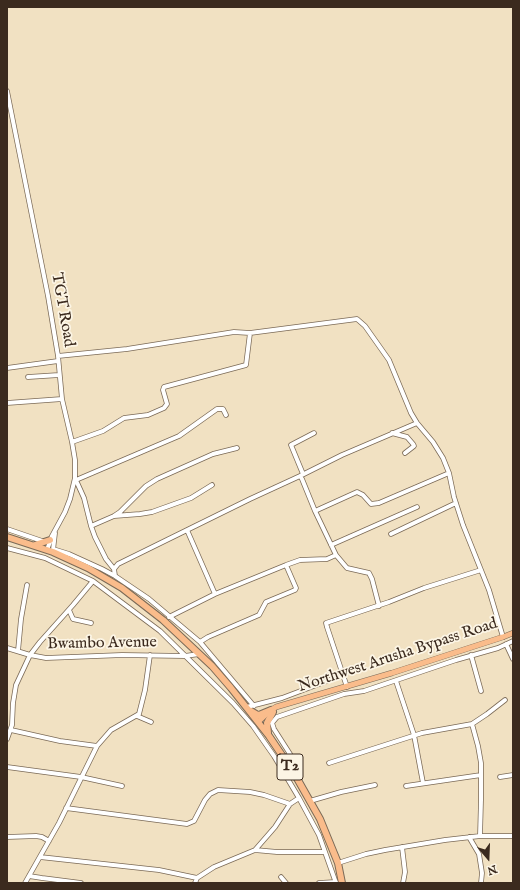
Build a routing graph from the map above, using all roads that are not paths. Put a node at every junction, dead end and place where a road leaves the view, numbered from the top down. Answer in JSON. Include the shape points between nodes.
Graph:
{"nodes":[{"id":1,"x":7,"y":91,"type":"edge"},
{"id":2,"x":250,"y":333,"type":"junction"},
{"id":3,"x":58,"y":358,"type":"junction"},
{"id":4,"x":7,"y":368,"type":"edge"},
{"id":5,"x":59,"y":375,"type":"junction"},
{"id":6,"x":28,"y":377,"type":"dead end"},
{"id":7,"x":62,"y":399,"type":"junction"},
{"id":8,"x":7,"y":403,"type":"edge"},
{"id":9,"x":226,"y":415,"type":"dead end"},
{"id":10,"x":417,"y":423,"type":"junction"},
{"id":11,"x":314,"y":433,"type":"dead end"},
{"id":12,"x":392,"y":433,"type":"junction"},
{"id":13,"x":72,"y":442,"type":"junction"},
{"id":14,"x":237,"y":448,"type":"dead end"},
{"id":15,"x":405,"y":453,"type":"dead end"},
{"id":16,"x":449,"y":473,"type":"junction"},
{"id":17,"x":302,"y":475,"type":"junction"},
{"id":18,"x":76,"y":479,"type":"junction"},
{"id":19,"x":212,"y":485,"type":"dead end"},
{"id":20,"x":456,"y":503,"type":"junction"},
{"id":21,"x":417,"y":507,"type":"dead end"},
{"id":22,"x":315,"y":511,"type":"junction"},
{"id":23,"x":114,"y":516,"type":"junction"},
{"id":24,"x":91,"y":526,"type":"junction"},
{"id":25,"x":7,"y":529,"type":"edge"},
{"id":26,"x":55,"y":530,"type":"junction"},
{"id":27,"x":187,"y":530,"type":"junction"},
{"id":28,"x":391,"y":534,"type":"dead end"},
{"id":29,"x":7,"y":536,"type":"edge"},
{"id":30,"x":48,"y":541,"type":"junction"},
{"id":31,"x":35,"y":545,"type":"junction"},
{"id":32,"x":331,"y":546,"type":"junction"},
{"id":33,"x":7,"y":548,"type":"edge"},
{"id":34,"x":51,"y":550,"type":"junction"},
{"id":35,"x":336,"y":555,"type":"junction"},
{"id":36,"x":286,"y":565,"type":"junction"},
{"id":37,"x":114,"y":570,"type":"junction"},
{"id":38,"x":481,"y":570,"type":"junction"},
{"id":39,"x":115,"y":576,"type":"junction"},
{"id":40,"x":93,"y":581,"type":"junction"},
{"id":41,"x":27,"y":585,"type":"dead end"},
{"id":42,"x":215,"y":594,"type":"junction"},
{"id":43,"x":379,"y":606,"type":"junction"},
{"id":44,"x":69,"y":610,"type":"junction"},
{"id":45,"x":169,"y":617,"type":"junction"},
{"id":46,"x":91,"y":622,"type":"dead end"},
{"id":47,"x":513,"y":632,"type":"edge"},
{"id":48,"x":503,"y":637,"type":"junction"},
{"id":49,"x":513,"y":641,"type":"edge"},
{"id":50,"x":200,"y":642,"type":"junction"},
{"id":51,"x":506,"y":644,"type":"junction"},
{"id":52,"x":7,"y":648,"type":"edge"},
{"id":53,"x":18,"y":651,"type":"junction"},
{"id":54,"x":199,"y":654,"type":"junction"},
{"id":55,"x":30,"y":655,"type":"junction"},
{"id":56,"x":150,"y":655,"type":"junction"},
{"id":57,"x":471,"y":655,"type":"junction"},
{"id":58,"x":185,"y":656,"type":"junction"},
{"id":59,"x":513,"y":659,"type":"edge"},
{"id":60,"x":343,"y":675,"type":"junction"},
{"id":61,"x":396,"y":681,"type":"junction"},
{"id":62,"x":347,"y":687,"type":"junction"},
{"id":63,"x":481,"y":691,"type":"dead end"},
{"id":64,"x":505,"y":700,"type":"dead end"},
{"id":65,"x":250,"y":707,"type":"junction"},
{"id":66,"x":272,"y":711,"type":"junction"},
{"id":67,"x":137,"y":716,"type":"junction"},
{"id":68,"x":151,"y":722,"type":"dead end"},
{"id":69,"x":259,"y":723,"type":"junction"},
{"id":70,"x":472,"y":724,"type":"junction"},
{"id":71,"x":11,"y":730,"type":"junction"},
{"id":72,"x":414,"y":735,"type":"junction"},
{"id":73,"x":269,"y":736,"type":"junction"},
{"id":74,"x":7,"y":739,"type":"edge"},
{"id":75,"x":96,"y":746,"type":"junction"},
{"id":76,"x":284,"y":758,"type":"junction"},
{"id":77,"x":329,"y":763,"type":"dead end"},
{"id":78,"x":7,"y":767,"type":"edge"},
{"id":79,"x":481,"y":775,"type":"junction"},
{"id":80,"x":513,"y":776,"type":"edge"},
{"id":81,"x":81,"y":777,"type":"junction"},
{"id":82,"x":500,"y":777,"type":"dead end"},
{"id":83,"x":423,"y":783,"type":"junction"},
{"id":84,"x":375,"y":785,"type":"dead end"},
{"id":85,"x":122,"y":786,"type":"dead end"},
{"id":86,"x":406,"y":786,"type":"dead end"},
{"id":87,"x":299,"y":798,"type":"junction"},
{"id":88,"x":310,"y":801,"type":"junction"},
{"id":89,"x":290,"y":804,"type":"junction"},
{"id":90,"x":66,"y":808,"type":"junction"},
{"id":91,"x":480,"y":836,"type":"junction"},
{"id":92,"x":513,"y":836,"type":"edge"},
{"id":93,"x":7,"y":837,"type":"edge"},
{"id":94,"x":469,"y":837,"type":"junction"},
{"id":95,"x":49,"y":840,"type":"junction"},
{"id":96,"x":402,"y":848,"type":"junction"},
{"id":97,"x":255,"y":850,"type":"junction"},
{"id":98,"x":325,"y":852,"type":"junction"},
{"id":99,"x":40,"y":857,"type":"junction"},
{"id":100,"x":338,"y":863,"type":"junction"},
{"id":101,"x":29,"y":876,"type":"junction"},
{"id":102,"x":281,"y":876,"type":"dead end"},
{"id":103,"x":197,"y":878,"type":"junction"},
{"id":104,"x":25,"y":883,"type":"edge"},
{"id":105,"x":81,"y":883,"type":"edge"},
{"id":106,"x":195,"y":883,"type":"edge"},
{"id":107,"x":286,"y":883,"type":"edge"},
{"id":108,"x":319,"y":883,"type":"edge"},
{"id":109,"x":338,"y":883,"type":"edge"},
{"id":110,"x":403,"y":883,"type":"edge"},
{"id":111,"x":481,"y":883,"type":"edge"}],
"edges":[{"from":1,"to":3,"type":"street","name":"TGT Road"},
{"from":2,"to":3,"type":"street","via":[[234,332]]},
{"from":2,"to":10,"type":"street","via":[[357,319],[365,326],[388,360]]},
{"from":2,"to":13,"type":"street","via":[[246,366],[164,387],[167,404],[164,408],[148,415],[124,418],[103,431]]},
{"from":3,"to":4,"type":"street"},
{"from":3,"to":5,"type":"street","name":"TGT Road"},
{"from":5,"to":6,"type":"street"},
{"from":5,"to":7,"type":"street","name":"TGT Road"},
{"from":7,"to":8,"type":"street"},
{"from":7,"to":13,"type":"street","name":"TGT Road"},
{"from":9,"to":18,"type":"street","via":[[223,409],[217,409],[179,436]]},
{"from":10,"to":12,"type":"street"},
{"from":10,"to":16,"type":"street","via":[[438,450]]},
{"from":11,"to":17,"type":"street","via":[[291,445]]},
{"from":12,"to":15,"type":"street","via":[[407,438],[413,444],[414,446]]},
{"from":12,"to":17,"type":"street"},
{"from":13,"to":18,"type":"street","name":"TGT Road"},
{"from":14,"to":23,"type":"street","via":[[213,454],[146,486]]},
{"from":16,"to":20,"type":"street"},
{"from":16,"to":22,"type":"street","via":[[375,504],[368,502],[357,492]]},
{"from":17,"to":22,"type":"street"},
{"from":17,"to":27,"type":"street"},
{"from":18,"to":24,"type":"street"},
{"from":18,"to":26,"type":"street","name":"TGT Road","via":[[70,499]]},
{"from":19,"to":23,"type":"street","via":[[190,498],[152,512]]},
{"from":20,"to":28,"type":"street"},
{"from":20,"to":38,"type":"street"},
{"from":21,"to":32,"type":"street"},
{"from":22,"to":32,"type":"street"},
{"from":23,"to":24,"type":"street"},
{"from":24,"to":37,"type":"street"},
{"from":25,"to":30,"type":"street"},
{"from":26,"to":30,"type":"street","name":"TGT Road"},
{"from":26,"to":34,"type":"street"},
{"from":27,"to":37,"type":"street","via":[[118,564]]},
{"from":27,"to":42,"type":"street"},
{"from":29,"to":31,"type":"highway","number":"T2"},
{"from":30,"to":31,"type":"highway"},
{"from":30,"to":34,"type":"street","name":"TGT Road"},
{"from":31,"to":34,"type":"highway","number":"T2"},
{"from":32,"to":35,"type":"street"},
{"from":33,"to":40,"type":"street","via":[[45,558]]},
{"from":34,"to":39,"type":"street","via":[[69,554]]},
{"from":34,"to":54,"type":"highway","number":"T2","via":[[122,588],[163,620]]},
{"from":35,"to":36,"type":"street","via":[[327,559],[300,560]]},
{"from":35,"to":43,"type":"street","via":[[347,568],[370,575]]},
{"from":36,"to":42,"type":"street"},
{"from":36,"to":50,"type":"street","via":[[296,589],[266,602],[259,615]]},
{"from":37,"to":39,"type":"street"},
{"from":38,"to":43,"type":"street"},
{"from":38,"to":48,"type":"street"},
{"from":39,"to":45,"type":"street"},
{"from":40,"to":44,"type":"street"},
{"from":40,"to":58,"type":"street","via":[[160,630]]},
{"from":41,"to":53,"type":"street"},
{"from":42,"to":45,"type":"street"},
{"from":43,"to":60,"type":"street","via":[[326,623]]},
{"from":44,"to":46,"type":"street","via":[[73,619]]},
{"from":44,"to":55,"type":"street"},
{"from":45,"to":50,"type":"street"},
{"from":47,"to":48,"type":"main road","name":"Northwest Arusha Bypass Road"},
{"from":48,"to":62,"type":"main road","name":"Northwest Arusha Bypass Road"},
{"from":49,"to":51,"type":"street"},
{"from":50,"to":65,"type":"street"},
{"from":51,"to":57,"type":"street"},
{"from":51,"to":59,"type":"street"},
{"from":52,"to":53,"type":"street","name":"Bwambo Avenue"},
{"from":53,"to":55,"type":"street","name":"Bwambo Avenue"},
{"from":54,"to":58,"type":"street","name":"Bwambo Avenue"},
{"from":54,"to":65,"type":"highway","number":"T2"},
{"from":55,"to":56,"type":"street","name":"Bwambo Avenue","via":[[60,658]]},
{"from":55,"to":71,"type":"street","via":[[14,693]]},
{"from":56,"to":58,"type":"street","name":"Bwambo Avenue"},
{"from":56,"to":67,"type":"street","via":[[142,704]]},
{"from":57,"to":61,"type":"street"},
{"from":57,"to":63,"type":"street"},
{"from":58,"to":87,"type":"street","via":[[253,726]]},
{"from":60,"to":62,"type":"street"},
{"from":60,"to":65,"type":"street","via":[[289,696]]},
{"from":61,"to":72,"type":"street"},
{"from":61,"to":76,"type":"street","via":[[344,694],[277,717],[272,723],[290,754]]},
{"from":62,"to":66,"type":"main road","name":"Northwest Arusha Bypass Road"},
{"from":64,"to":70,"type":"street"},
{"from":65,"to":66,"type":"highway","via":[[253,713],[259,715]]},
{"from":65,"to":69,"type":"highway","number":"T2"},
{"from":66,"to":69,"type":"main road","name":"Northwest Arusha Bypass Road"},
{"from":66,"to":73,"type":"highway","via":[[267,724]]},
{"from":67,"to":68,"type":"street"},
{"from":67,"to":75,"type":"street","via":[[111,730]]},
{"from":69,"to":73,"type":"highway","number":"T2"},
{"from":70,"to":72,"type":"street"},
{"from":70,"to":79,"type":"street","via":[[480,754]]},
{"from":71,"to":74,"type":"street"},
{"from":71,"to":75,"type":"street"},
{"from":72,"to":77,"type":"street"},
{"from":72,"to":83,"type":"street"},
{"from":73,"to":76,"type":"highway","number":"T2"},
{"from":75,"to":81,"type":"street"},
{"from":76,"to":88,"type":"highway","number":"T2"},
{"from":78,"to":81,"type":"street"},
{"from":79,"to":83,"type":"street"},
{"from":79,"to":91,"type":"street"},
{"from":80,"to":82,"type":"street"},
{"from":81,"to":85,"type":"street"},
{"from":81,"to":90,"type":"street"},
{"from":83,"to":86,"type":"street"},
{"from":84,"to":88,"type":"street"},
{"from":87,"to":89,"type":"street"},
{"from":87,"to":98,"type":"street"},
{"from":88,"to":100,"type":"highway","number":"T2"},
{"from":89,"to":90,"type":"street","via":[[250,792],[218,790],[210,794],[194,821],[187,824]]},
{"from":89,"to":97,"type":"street"},
{"from":90,"to":95,"type":"street"},
{"from":91,"to":92,"type":"street"},
{"from":91,"to":94,"type":"street"},
{"from":93,"to":95,"type":"street","via":[[36,836]]},
{"from":94,"to":96,"type":"street"},
{"from":94,"to":111,"type":"street","via":[[479,854]]},
{"from":95,"to":99,"type":"street"},
{"from":96,"to":100,"type":"street","via":[[366,854]]},
{"from":96,"to":110,"type":"street","via":[[405,872]]},
{"from":97,"to":98,"type":"street"},
{"from":97,"to":103,"type":"street","via":[[214,867]]},
{"from":98,"to":109,"type":"street"},
{"from":99,"to":101,"type":"street"},
{"from":99,"to":103,"type":"street","via":[[159,870]]},
{"from":100,"to":109,"type":"highway","number":"T2"},
{"from":101,"to":104,"type":"street"},
{"from":101,"to":105,"type":"street"},
{"from":102,"to":107,"type":"street"},
{"from":103,"to":106,"type":"street"},
{"from":108,"to":109,"type":"street"}]}
